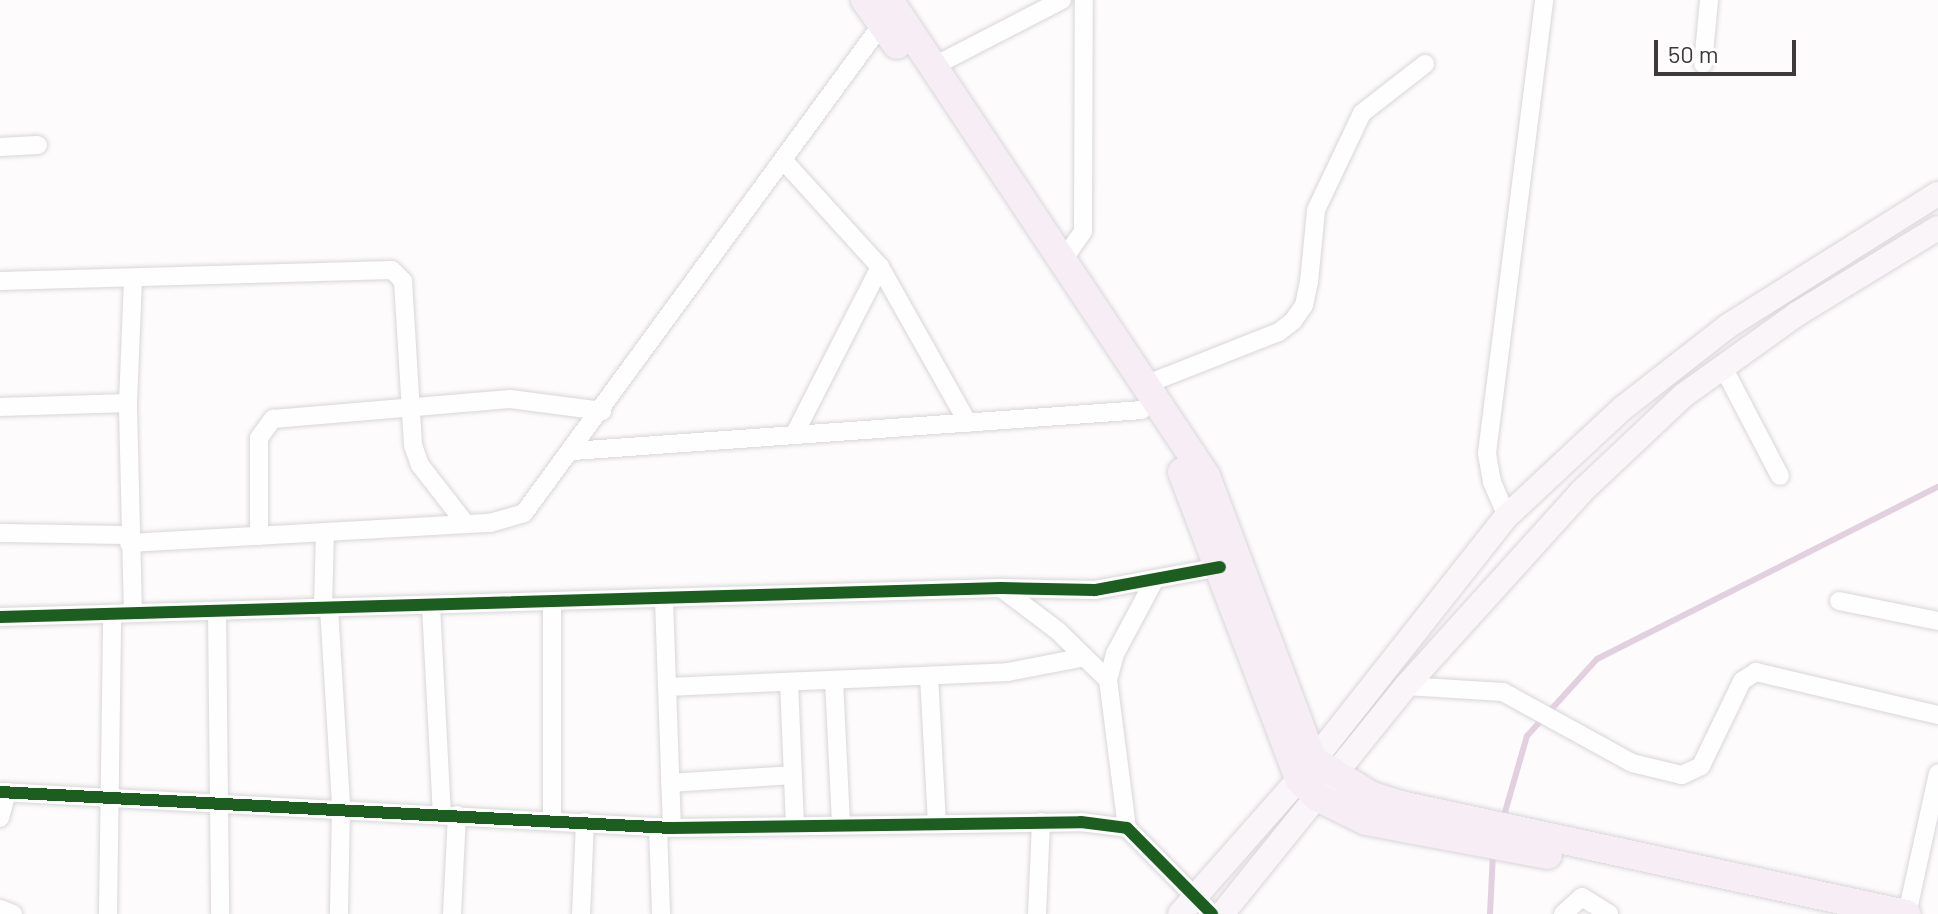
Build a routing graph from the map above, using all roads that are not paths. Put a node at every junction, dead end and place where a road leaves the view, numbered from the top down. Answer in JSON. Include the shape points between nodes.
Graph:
{"nodes":[{"id":1,"x":865,"y":0,"type":"edge"},
{"id":2,"x":1061,"y":0,"type":"edge"},
{"id":3,"x":1084,"y":0,"type":"edge"},
{"id":4,"x":1544,"y":0,"type":"edge"},
{"id":5,"x":1709,"y":0,"type":"edge"},
{"id":6,"x":1028,"y":7,"type":"edge"},
{"id":7,"x":886,"y":12,"type":"edge"},
{"id":8,"x":1425,"y":64,"type":"dead end"},
{"id":9,"x":1703,"y":64,"type":"dead end"},
{"id":10,"x":934,"y":66,"type":"junction"},
{"id":11,"x":38,"y":145,"type":"dead end"},
{"id":12,"x":0,"y":147,"type":"edge"},
{"id":13,"x":784,"y":161,"type":"junction"},
{"id":14,"x":1938,"y":194,"type":"edge"},
{"id":15,"x":1938,"y":228,"type":"edge"},
{"id":16,"x":1063,"y":260,"type":"junction"},
{"id":17,"x":880,"y":267,"type":"junction"},
{"id":18,"x":133,"y":279,"type":"junction"},
{"id":19,"x":0,"y":281,"type":"edge"},
{"id":20,"x":1723,"y":367,"type":"junction"},
{"id":21,"x":1144,"y":397,"type":"junction"},
{"id":22,"x":128,"y":403,"type":"junction"},
{"id":23,"x":407,"y":406,"type":"junction"},
{"id":24,"x":0,"y":407,"type":"edge"},
{"id":25,"x":602,"y":411,"type":"junction"},
{"id":26,"x":968,"y":423,"type":"junction"},
{"id":27,"x":794,"y":435,"type":"junction"},
{"id":28,"x":573,"y":451,"type":"junction"},
{"id":29,"x":1780,"y":476,"type":"dead end"},
{"id":30,"x":1507,"y":516,"type":"junction"},
{"id":31,"x":466,"y":524,"type":"junction"},
{"id":32,"x":325,"y":532,"type":"junction"},
{"id":33,"x":0,"y":533,"type":"edge"},
{"id":34,"x":259,"y":536,"type":"junction"},
{"id":35,"x":129,"y":539,"type":"junction"},
{"id":36,"x":1220,"y":567,"type":"junction"},
{"id":37,"x":1155,"y":579,"type":"junction"},
{"id":38,"x":1001,"y":588,"type":"junction"},
{"id":39,"x":664,"y":600,"type":"junction"},
{"id":40,"x":1839,"y":601,"type":"dead end"},
{"id":41,"x":552,"y":603,"type":"junction"},
{"id":42,"x":431,"y":606,"type":"junction"},
{"id":43,"x":326,"y":608,"type":"junction"},
{"id":44,"x":217,"y":611,"type":"junction"},
{"id":45,"x":133,"y":613,"type":"junction"},
{"id":46,"x":112,"y":614,"type":"junction"},
{"id":47,"x":0,"y":617,"type":"edge"},
{"id":48,"x":1938,"y":621,"type":"edge"},
{"id":49,"x":1260,"y":646,"type":"junction"},
{"id":50,"x":1085,"y":657,"type":"junction"},
{"id":51,"x":929,"y":676,"type":"junction"},
{"id":52,"x":834,"y":680,"type":"junction"},
{"id":53,"x":1108,"y":680,"type":"junction"},
{"id":54,"x":789,"y":682,"type":"junction"},
{"id":55,"x":1406,"y":686,"type":"junction"},
{"id":56,"x":667,"y":687,"type":"junction"},
{"id":57,"x":1938,"y":715,"type":"edge"},
{"id":58,"x":1938,"y":773,"type":"edge"},
{"id":59,"x":793,"y":775,"type":"junction"},
{"id":60,"x":1316,"y":778,"type":"junction"},
{"id":61,"x":670,"y":783,"type":"junction"},
{"id":62,"x":4,"y":792,"type":"edge"},
{"id":63,"x":108,"y":796,"type":"junction"},
{"id":64,"x":221,"y":800,"type":"junction"},
{"id":65,"x":341,"y":807,"type":"junction"},
{"id":66,"x":450,"y":814,"type":"junction"},
{"id":67,"x":0,"y":818,"type":"edge"},
{"id":68,"x":552,"y":820,"type":"junction"},
{"id":69,"x":585,"y":822,"type":"junction"},
{"id":70,"x":1041,"y":822,"type":"junction"},
{"id":71,"x":937,"y":824,"type":"junction"},
{"id":72,"x":841,"y":825,"type":"junction"},
{"id":73,"x":795,"y":826,"type":"junction"},
{"id":74,"x":665,"y":828,"type":"junction"},
{"id":75,"x":1127,"y":828,"type":"junction"},
{"id":76,"x":1773,"y":891,"type":"junction"},
{"id":77,"x":0,"y":909,"type":"edge"},
{"id":78,"x":1195,"y":909,"type":"edge"},
{"id":79,"x":13,"y":914,"type":"edge"},
{"id":80,"x":108,"y":914,"type":"edge"},
{"id":81,"x":220,"y":914,"type":"edge"},
{"id":82,"x":339,"y":914,"type":"edge"},
{"id":83,"x":452,"y":914,"type":"edge"},
{"id":84,"x":581,"y":914,"type":"edge"},
{"id":85,"x":661,"y":914,"type":"edge"},
{"id":86,"x":1037,"y":914,"type":"edge"},
{"id":87,"x":1222,"y":914,"type":"edge"},
{"id":88,"x":1563,"y":914,"type":"edge"},
{"id":89,"x":1609,"y":914,"type":"edge"},
{"id":90,"x":1826,"y":914,"type":"edge"},
{"id":91,"x":1906,"y":914,"type":"edge"}],
"edges":[{"from":1,"to":7,"type":"highway"},
{"from":2,"to":6,"type":"street"},
{"from":3,"to":16,"type":"street","via":[[1083,231]]},
{"from":4,"to":30,"type":"street","via":[[1487,453],[1492,482]]},
{"from":5,"to":9,"type":"street"},
{"from":6,"to":10,"type":"street"},
{"from":7,"to":10,"type":"highway"},
{"from":7,"to":13,"type":"street"},
{"from":7,"to":21,"type":"highway"},
{"from":8,"to":21,"type":"street","via":[[1362,113],[1316,210],[1309,282],[1304,305],[1293,321]]},
{"from":10,"to":16,"type":"highway"},
{"from":11,"to":12,"type":"street"},
{"from":13,"to":17,"type":"street"},
{"from":13,"to":25,"type":"street"},
{"from":14,"to":30,"type":"main road","via":[[1728,326],[1623,408]]},
{"from":15,"to":20,"type":"main road","via":[[1797,314]]},
{"from":16,"to":21,"type":"highway"},
{"from":17,"to":26,"type":"street"},
{"from":17,"to":27,"type":"street"},
{"from":18,"to":19,"type":"street"},
{"from":18,"to":22,"type":"street"},
{"from":18,"to":23,"type":"street","via":[[392,270],[403,281]]},
{"from":20,"to":29,"type":"street"},
{"from":20,"to":55,"type":"main road","via":[[1684,395],[1581,492]]},
{"from":21,"to":26,"type":"street"},
{"from":21,"to":36,"type":"highway","via":[[1187,479]]},
{"from":21,"to":49,"type":"highway","via":[[1206,476]]},
{"from":22,"to":24,"type":"street"},
{"from":22,"to":35,"type":"street"},
{"from":23,"to":25,"type":"street","via":[[523,399]]},
{"from":23,"to":31,"type":"street","via":[[420,465]]},
{"from":23,"to":34,"type":"street","via":[[284,416],[263,427]]},
{"from":25,"to":28,"type":"street"},
{"from":26,"to":27,"type":"street"},
{"from":27,"to":28,"type":"street"},
{"from":28,"to":31,"type":"street","via":[[524,513]]},
{"from":30,"to":60,"type":"main road"},
{"from":31,"to":32,"type":"street"},
{"from":32,"to":34,"type":"street"},
{"from":32,"to":43,"type":"street"},
{"from":33,"to":35,"type":"street"},
{"from":34,"to":35,"type":"street"},
{"from":35,"to":45,"type":"street"},
{"from":36,"to":37,"type":"street"},
{"from":36,"to":49,"type":"highway"},
{"from":37,"to":38,"type":"street","via":[[1095,590]]},
{"from":37,"to":53,"type":"street","via":[[1115,654]]},
{"from":38,"to":39,"type":"street"},
{"from":38,"to":50,"type":"street"},
{"from":39,"to":41,"type":"street"},
{"from":39,"to":56,"type":"street"},
{"from":40,"to":48,"type":"street"},
{"from":41,"to":42,"type":"street"},
{"from":41,"to":68,"type":"street"},
{"from":42,"to":43,"type":"street"},
{"from":42,"to":66,"type":"street"},
{"from":43,"to":44,"type":"street"},
{"from":43,"to":65,"type":"street"},
{"from":44,"to":45,"type":"street"},
{"from":44,"to":64,"type":"street"},
{"from":45,"to":46,"type":"street"},
{"from":46,"to":47,"type":"street"},
{"from":46,"to":63,"type":"street"},
{"from":49,"to":60,"type":"highway"},
{"from":50,"to":51,"type":"street","via":[[1008,672]]},
{"from":50,"to":53,"type":"street"},
{"from":51,"to":52,"type":"street"},
{"from":51,"to":71,"type":"street"},
{"from":52,"to":54,"type":"street"},
{"from":52,"to":72,"type":"street"},
{"from":53,"to":75,"type":"street"},
{"from":54,"to":56,"type":"street"},
{"from":54,"to":59,"type":"street"},
{"from":55,"to":57,"type":"street","via":[[1503,692],[1632,763],[1682,775],[1701,766],[1742,681],[1756,672]]},
{"from":55,"to":60,"type":"main road"},
{"from":56,"to":61,"type":"street"},
{"from":58,"to":91,"type":"street"},
{"from":59,"to":61,"type":"street"},
{"from":59,"to":73,"type":"street"},
{"from":60,"to":76,"type":"highway","via":[[1428,821]]},
{"from":60,"to":78,"type":"main road"},
{"from":60,"to":87,"type":"main road"},
{"from":61,"to":74,"type":"street"},
{"from":62,"to":63,"type":"street"},
{"from":62,"to":67,"type":"street"},
{"from":63,"to":64,"type":"street"},
{"from":63,"to":80,"type":"street"},
{"from":64,"to":65,"type":"street"},
{"from":64,"to":81,"type":"street"},
{"from":65,"to":66,"type":"street"},
{"from":65,"to":82,"type":"street"},
{"from":66,"to":68,"type":"street"},
{"from":66,"to":83,"type":"street"},
{"from":68,"to":69,"type":"street"},
{"from":69,"to":74,"type":"street"},
{"from":69,"to":84,"type":"street"},
{"from":70,"to":71,"type":"street"},
{"from":70,"to":75,"type":"street"},
{"from":70,"to":86,"type":"street"},
{"from":71,"to":72,"type":"street"},
{"from":72,"to":73,"type":"street"},
{"from":73,"to":74,"type":"street"},
{"from":74,"to":85,"type":"street"},
{"from":75,"to":78,"type":"street"},
{"from":76,"to":90,"type":"highway"},
{"from":76,"to":91,"type":"highway"},
{"from":77,"to":79,"type":"street"},
{"from":88,"to":89,"type":"street","via":[[1582,897]]}]}
